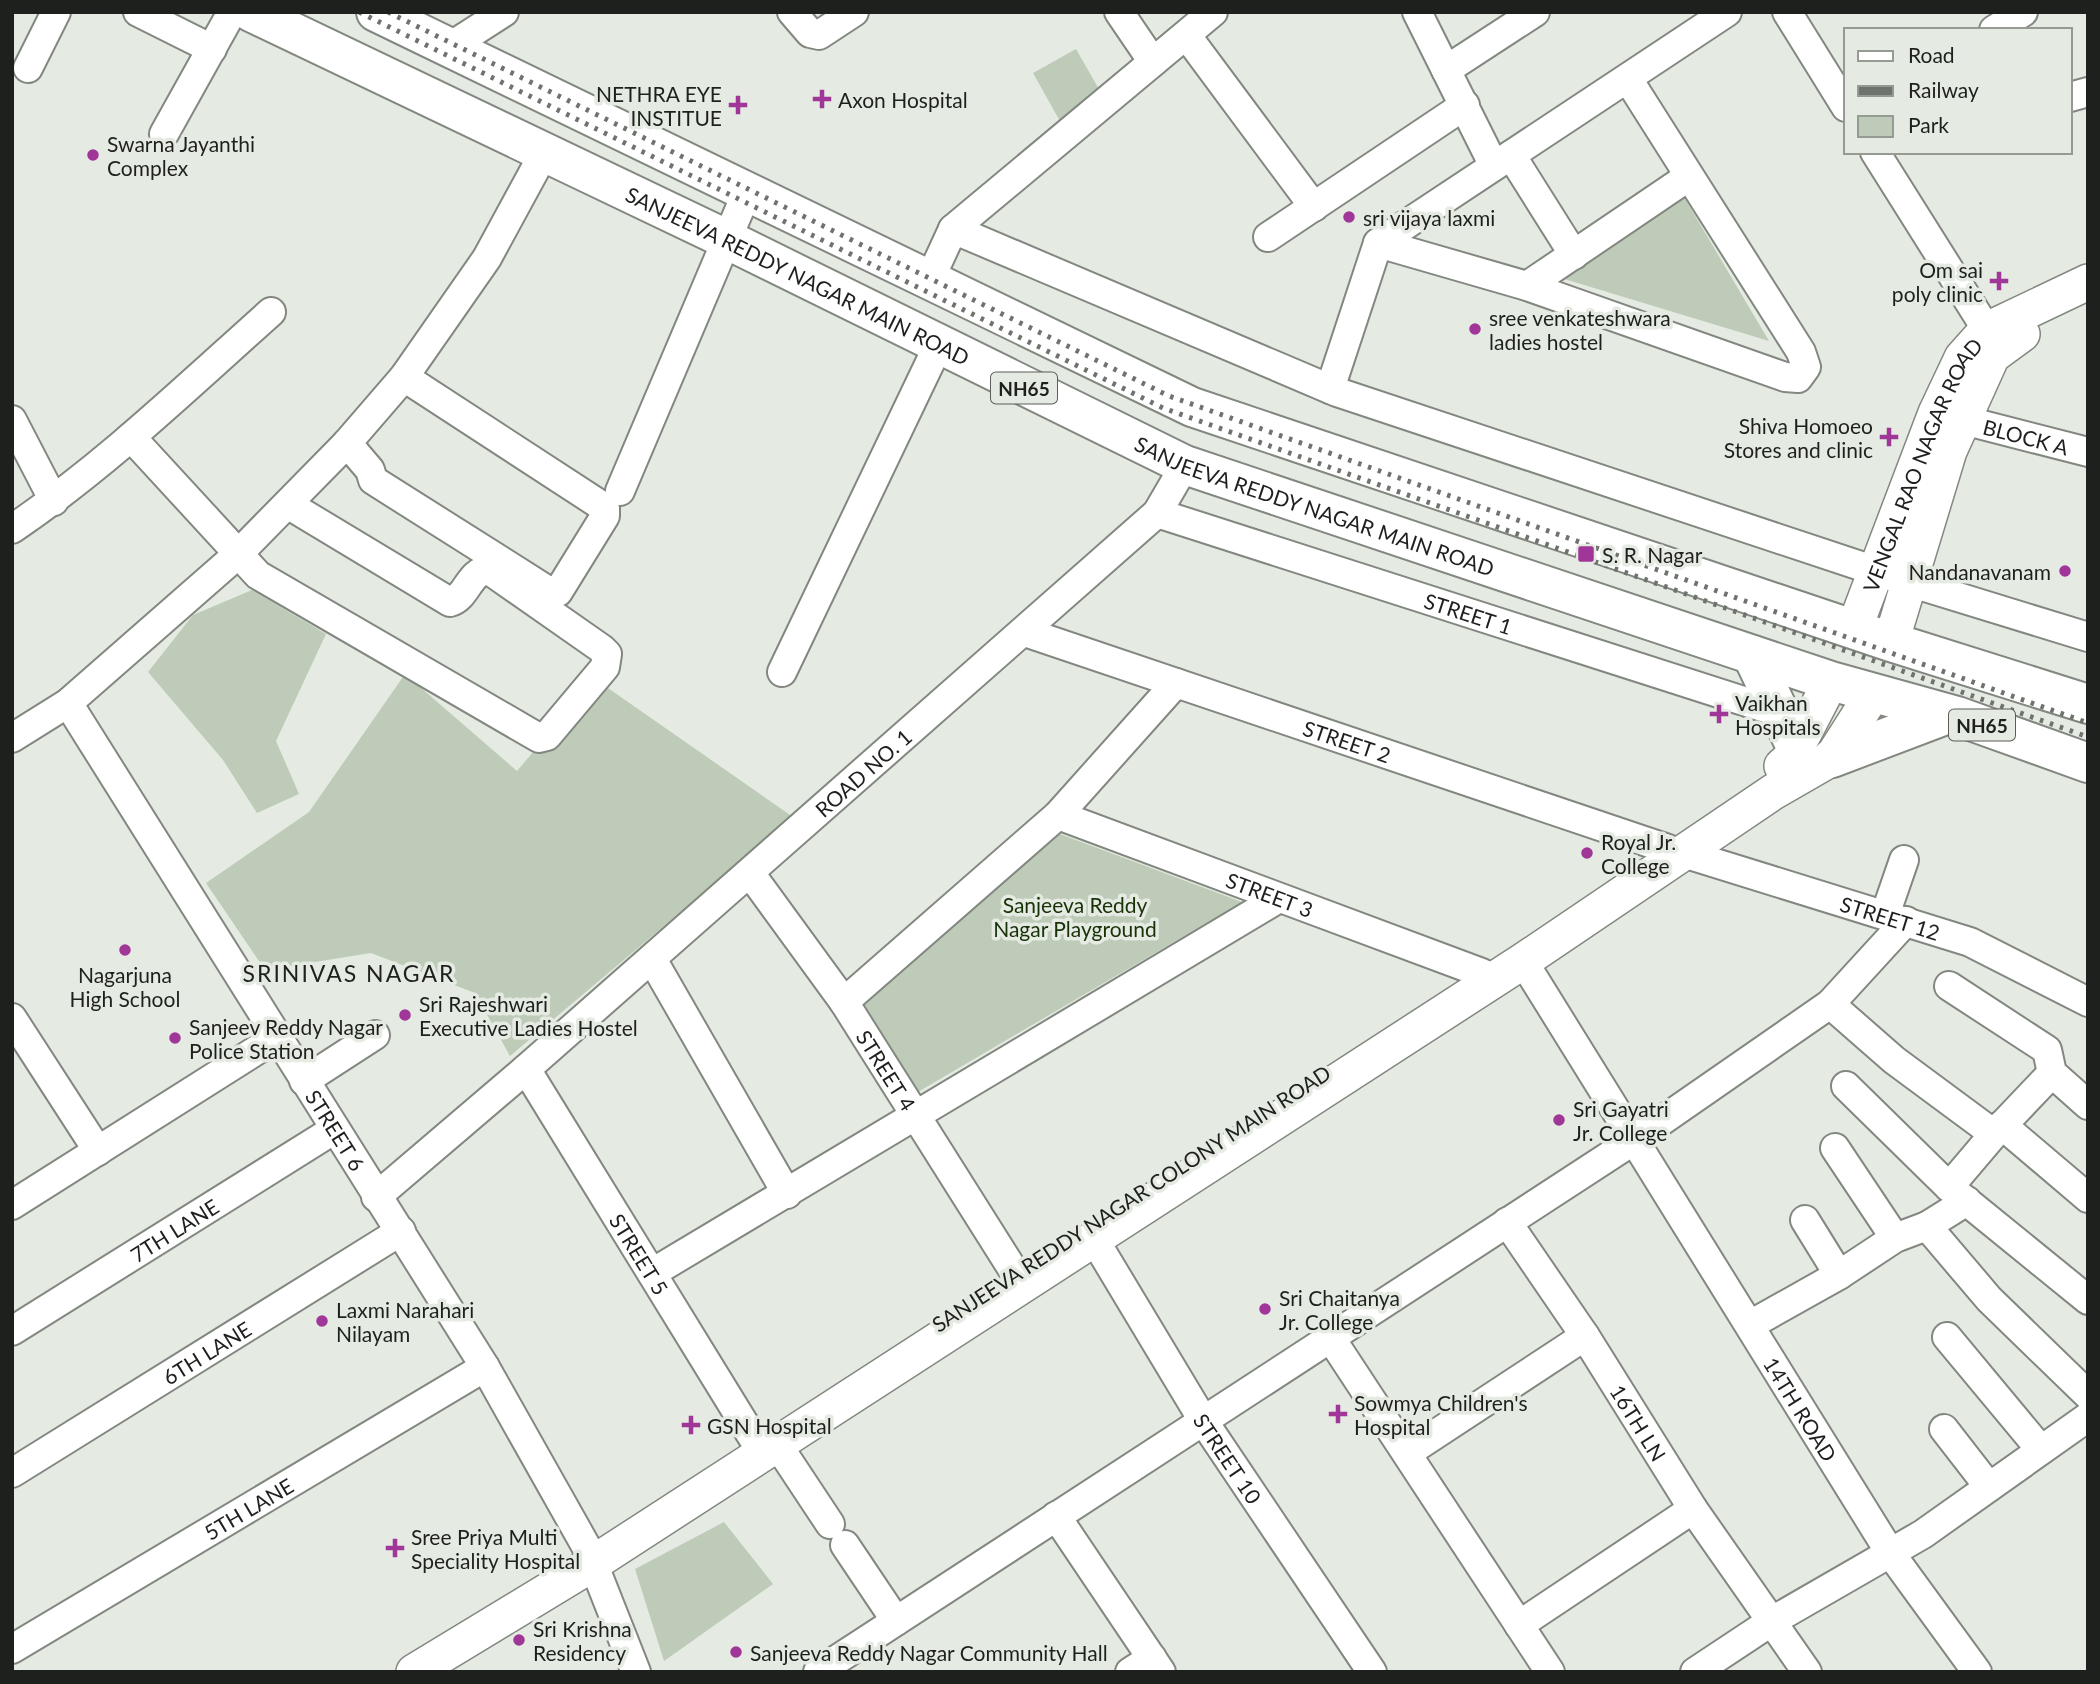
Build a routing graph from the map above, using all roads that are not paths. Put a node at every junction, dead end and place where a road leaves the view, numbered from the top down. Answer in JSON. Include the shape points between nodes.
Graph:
{"nodes":[{"id":1,"x":56,"y":12,"type":"edge"},
{"id":2,"x":138,"y":12,"type":"edge"},
{"id":3,"x":232,"y":12,"type":"edge"},
{"id":4,"x":251,"y":12,"type":"edge"},
{"id":5,"x":376,"y":12,"type":"edge"},
{"id":6,"x":503,"y":12,"type":"edge"},
{"id":7,"x":792,"y":12,"type":"edge"},
{"id":8,"x":854,"y":12,"type":"edge"},
{"id":9,"x":1119,"y":12,"type":"edge"},
{"id":10,"x":1213,"y":12,"type":"edge"},
{"id":11,"x":1417,"y":12,"type":"edge"},
{"id":12,"x":1535,"y":12,"type":"edge"},
{"id":13,"x":1727,"y":12,"type":"edge"},
{"id":14,"x":1787,"y":12,"type":"edge"},
{"id":15,"x":2023,"y":12,"type":"edge"},
{"id":16,"x":1997,"y":28,"type":"edge"},
{"id":17,"x":1187,"y":36,"type":"junction"},
{"id":18,"x":212,"y":48,"type":"junction"},
{"id":19,"x":448,"y":48,"type":"junction"},
{"id":20,"x":1153,"y":62,"type":"junction"},
{"id":21,"x":28,"y":68,"type":"dead end"},
{"id":22,"x":1446,"y":70,"type":"junction"},
{"id":23,"x":1628,"y":79,"type":"junction"},
{"id":24,"x":1844,"y":104,"type":"edge"},
{"id":25,"x":1465,"y":105,"type":"junction"},
{"id":26,"x":164,"y":134,"type":"dead end"},
{"id":27,"x":544,"y":153,"type":"junction"},
{"id":28,"x":1876,"y":154,"type":"edge"},
{"id":29,"x":1502,"y":161,"type":"junction"},
{"id":30,"x":1688,"y":177,"type":"junction"},
{"id":31,"x":747,"y":192,"type":"junction"},
{"id":32,"x":1314,"y":207,"type":"junction"},
{"id":33,"x":953,"y":229,"type":"junction"},
{"id":34,"x":1268,"y":237,"type":"dead end"},
{"id":35,"x":728,"y":240,"type":"junction"},
{"id":36,"x":1378,"y":243,"type":"junction"},
{"id":37,"x":1574,"y":255,"type":"junction"},
{"id":38,"x":930,"y":279,"type":"junction"},
{"id":39,"x":2088,"y":282,"type":"edge"},
{"id":40,"x":1527,"y":286,"type":"junction"},
{"id":41,"x":2088,"y":302,"type":"edge"},
{"id":42,"x":271,"y":312,"type":"dead end"},
{"id":43,"x":1987,"y":330,"type":"junction"},
{"id":44,"x":938,"y":346,"type":"junction"},
{"id":45,"x":404,"y":377,"type":"junction"},
{"id":46,"x":1330,"y":389,"type":"junction"},
{"id":47,"x":12,"y":420,"type":"edge"},
{"id":48,"x":1963,"y":420,"type":"junction"},
{"id":49,"x":131,"y":437,"type":"junction"},
{"id":50,"x":348,"y":443,"type":"junction"},
{"id":51,"x":2088,"y":452,"type":"edge"},
{"id":52,"x":1185,"y":465,"type":"junction"},
{"id":53,"x":620,"y":491,"type":"dead end"},
{"id":54,"x":54,"y":500,"type":"junction"},
{"id":55,"x":289,"y":505,"type":"junction"},
{"id":56,"x":1157,"y":513,"type":"junction"},
{"id":57,"x":12,"y":529,"type":"edge"},
{"id":58,"x":237,"y":555,"type":"junction"},
{"id":59,"x":1875,"y":571,"type":"junction"},
{"id":60,"x":1909,"y":582,"type":"junction"},
{"id":61,"x":1854,"y":629,"type":"junction"},
{"id":62,"x":1025,"y":632,"type":"junction"},
{"id":63,"x":2088,"y":637,"type":"edge"},
{"id":64,"x":1891,"y":642,"type":"junction"},
{"id":65,"x":1752,"y":655,"type":"junction"},
{"id":66,"x":782,"y":672,"type":"dead end"},
{"id":67,"x":1830,"y":681,"type":"junction"},
{"id":68,"x":1175,"y":682,"type":"junction"},
{"id":69,"x":1874,"y":692,"type":"junction"},
{"id":70,"x":68,"y":704,"type":"junction"},
{"id":71,"x":2088,"y":704,"type":"edge"},
{"id":72,"x":1781,"y":713,"type":"junction"},
{"id":73,"x":1948,"y":714,"type":"junction"},
{"id":74,"x":12,"y":738,"type":"edge"},
{"id":75,"x":1807,"y":758,"type":"junction"},
{"id":76,"x":2088,"y":763,"type":"edge"},
{"id":77,"x":1058,"y":815,"type":"junction"},
{"id":78,"x":1676,"y":851,"type":"junction"},
{"id":79,"x":1904,"y":860,"type":"dead end"},
{"id":80,"x":750,"y":873,"type":"junction"},
{"id":81,"x":1279,"y":898,"type":"junction"},
{"id":82,"x":1896,"y":918,"type":"junction"},
{"id":83,"x":652,"y":958,"type":"junction"},
{"id":84,"x":1525,"y":964,"type":"junction"},
{"id":85,"x":1482,"y":973,"type":"junction"},
{"id":86,"x":1949,"y":986,"type":"dead end"},
{"id":87,"x":844,"y":1002,"type":"junction"},
{"id":88,"x":2088,"y":1002,"type":"edge"},
{"id":89,"x":1830,"y":1004,"type":"junction"},
{"id":90,"x":12,"y":1018,"type":"edge"},
{"id":91,"x":375,"y":1035,"type":"dead end"},
{"id":92,"x":276,"y":1038,"type":"junction"},
{"id":93,"x":526,"y":1069,"type":"junction"},
{"id":94,"x":2052,"y":1073,"type":"junction"},
{"id":95,"x":304,"y":1080,"type":"junction"},
{"id":96,"x":1846,"y":1086,"type":"dead end"},
{"id":97,"x":2088,"y":1105,"type":"edge"},
{"id":98,"x":915,"y":1115,"type":"junction"},
{"id":99,"x":335,"y":1129,"type":"junction"},
{"id":100,"x":1998,"y":1129,"type":"junction"},
{"id":101,"x":1634,"y":1140,"type":"junction"},
{"id":102,"x":1835,"y":1148,"type":"dead end"},
{"id":103,"x":98,"y":1151,"type":"junction"},
{"id":104,"x":787,"y":1194,"type":"junction"},
{"id":105,"x":1958,"y":1194,"type":"junction"},
{"id":106,"x":376,"y":1197,"type":"junction"},
{"id":107,"x":2088,"y":1198,"type":"edge"},
{"id":108,"x":12,"y":1205,"type":"edge"},
{"id":109,"x":1805,"y":1220,"type":"dead end"},
{"id":110,"x":1507,"y":1222,"type":"junction"},
{"id":111,"x":1927,"y":1226,"type":"junction"},
{"id":112,"x":401,"y":1231,"type":"junction"},
{"id":113,"x":1895,"y":1238,"type":"junction"},
{"id":114,"x":1094,"y":1239,"type":"junction"},
{"id":115,"x":652,"y":1273,"type":"junction"},
{"id":116,"x":1015,"y":1273,"type":"junction"},
{"id":117,"x":1839,"y":1275,"type":"junction"},
{"id":118,"x":2088,"y":1300,"type":"edge"},
{"id":119,"x":1750,"y":1325,"type":"junction"},
{"id":120,"x":12,"y":1331,"type":"edge"},
{"id":121,"x":1585,"y":1336,"type":"junction"},
{"id":122,"x":1331,"y":1337,"type":"junction"},
{"id":123,"x":1947,"y":1337,"type":"dead end"},
{"id":124,"x":485,"y":1367,"type":"junction"},
{"id":125,"x":2088,"y":1395,"type":"edge"},
{"id":126,"x":2088,"y":1417,"type":"edge"},
{"id":127,"x":1204,"y":1422,"type":"junction"},
{"id":128,"x":1944,"y":1429,"type":"dead end"},
{"id":129,"x":765,"y":1441,"type":"junction"},
{"id":130,"x":2041,"y":1450,"type":"junction"},
{"id":131,"x":1407,"y":1453,"type":"junction"},
{"id":132,"x":12,"y":1473,"type":"edge"},
{"id":133,"x":1989,"y":1487,"type":"junction"},
{"id":134,"x":1693,"y":1510,"type":"junction"},
{"id":135,"x":1056,"y":1516,"type":"junction"},
{"id":136,"x":1891,"y":1554,"type":"junction"},
{"id":137,"x":589,"y":1556,"type":"junction"},
{"id":138,"x":896,"y":1621,"type":"junction"},
{"id":139,"x":1772,"y":1621,"type":"junction"},
{"id":140,"x":1519,"y":1625,"type":"junction"},
{"id":141,"x":12,"y":1649,"type":"edge"},
{"id":142,"x":1147,"y":1667,"type":"edge"},
{"id":143,"x":390,"y":1672,"type":"edge"},
{"id":144,"x":414,"y":1672,"type":"edge"},
{"id":145,"x":636,"y":1672,"type":"edge"},
{"id":146,"x":818,"y":1672,"type":"edge"},
{"id":147,"x":1372,"y":1672,"type":"edge"},
{"id":148,"x":1550,"y":1672,"type":"edge"},
{"id":149,"x":1695,"y":1672,"type":"edge"},
{"id":150,"x":1807,"y":1672,"type":"edge"},
{"id":151,"x":1977,"y":1672,"type":"edge"}],
"edges":[{"from":1,"to":21,"type":"street"},
{"from":2,"to":18,"type":"street"},
{"from":3,"to":18,"type":"street"},
{"from":4,"to":27,"type":"highway","name":"SANJEEVA REDDY NAGAR MAIN ROAD","number":"NH65"},
{"from":5,"to":19,"type":"highway","number":"NH65"},
{"from":6,"to":19,"type":"street"},
{"from":7,"to":8,"type":"street","via":[[810,33],[819,35]]},
{"from":9,"to":20,"type":"street"},
{"from":10,"to":17,"type":"street"},
{"from":11,"to":22,"type":"street"},
{"from":12,"to":22,"type":"street"},
{"from":13,"to":23,"type":"street"},
{"from":14,"to":24,"type":"street"},
{"from":15,"to":16,"type":"street"},
{"from":17,"to":20,"type":"street"},
{"from":17,"to":32,"type":"street"},
{"from":18,"to":26,"type":"street"},
{"from":19,"to":31,"type":"highway","number":"NH65"},
{"from":20,"to":33,"type":"street"},
{"from":22,"to":25,"type":"street"},
{"from":23,"to":29,"type":"street"},
{"from":23,"to":30,"type":"street"},
{"from":25,"to":29,"type":"street"},
{"from":25,"to":32,"type":"street"},
{"from":27,"to":35,"type":"highway","name":"SANJEEVA REDDY NAGAR MAIN ROAD","number":"NH65"},
{"from":27,"to":45,"type":"street","via":[[487,258]]},
{"from":28,"to":43,"type":"street"},
{"from":29,"to":36,"type":"street"},
{"from":29,"to":37,"type":"street"},
{"from":30,"to":37,"type":"street"},
{"from":30,"to":40,"type":"street","via":[[1801,352],[1806,367],[1798,378]]},
{"from":31,"to":35,"type":"street"},
{"from":31,"to":38,"type":"highway","number":"NH65"},
{"from":32,"to":34,"type":"street"},
{"from":33,"to":38,"type":"street"},
{"from":33,"to":46,"type":"street"},
{"from":35,"to":44,"type":"highway","name":"SANJEEVA REDDY NAGAR MAIN ROAD","number":"NH65"},
{"from":35,"to":53,"type":"street"},
{"from":36,"to":40,"type":"street"},
{"from":36,"to":46,"type":"street"},
{"from":37,"to":40,"type":"street"},
{"from":38,"to":61,"type":"highway","number":"NH65","via":[[1192,407]]},
{"from":39,"to":43,"type":"main road","name":"VENGAL RAO NAGAR ROAD"},
{"from":41,"to":48,"type":"main road","name":"VENGAL RAO NAGAR ROAD","via":[[2019,336],[1992,356]]},
{"from":42,"to":49,"type":"street"},
{"from":43,"to":59,"type":"main road","name":"VENGAL RAO NAGAR ROAD","via":[[1962,358]]},
{"from":44,"to":52,"type":"highway","name":"SANJEEVA REDDY NAGAR MAIN ROAD","number":"NH65"},
{"from":44,"to":66,"type":"street"},
{"from":45,"to":50,"type":"street"},
{"from":45,"to":50,"type":"street","via":[[605,508],[605,516],[558,592],[551,592],[373,480]]},
{"from":46,"to":59,"type":"street"},
{"from":47,"to":54,"type":"street"},
{"from":48,"to":51,"type":"street","name":"BLOCK A"},
{"from":48,"to":60,"type":"main road","name":"VENGAL RAO NAGAR ROAD"},
{"from":49,"to":54,"type":"street"},
{"from":49,"to":58,"type":"street"},
{"from":50,"to":55,"type":"street"},
{"from":52,"to":56,"type":"street","name":"ROAD NO. 1"},
{"from":52,"to":65,"type":"highway","name":"SANJEEVA REDDY NAGAR MAIN ROAD","number":"NH65"},
{"from":54,"to":57,"type":"street"},
{"from":55,"to":58,"type":"street"},
{"from":55,"to":58,"type":"street","via":[[450,602],[457,600],[477,574],[489,570],[602,649],[607,654],[605,667],[542,739],[258,575]]},
{"from":56,"to":62,"type":"street","name":"ROAD NO. 1"},
{"from":56,"to":72,"type":"street","name":"STREET 1"},
{"from":58,"to":70,"type":"street"},
{"from":59,"to":60,"type":"street"},
{"from":59,"to":61,"type":"main road","name":"VENGAL RAO NAGAR ROAD"},
{"from":60,"to":63,"type":"street"},
{"from":60,"to":64,"type":"main road","name":"VENGAL RAO NAGAR ROAD"},
{"from":61,"to":64,"type":"highway","number":"NH65"},
{"from":62,"to":68,"type":"street","name":"STREET 2"},
{"from":62,"to":80,"type":"street","name":"ROAD NO. 1"},
{"from":64,"to":71,"type":"highway","number":"NH65"},
{"from":65,"to":67,"type":"highway","name":"SANJEEVA REDDY NAGAR MAIN ROAD","number":"NH65"},
{"from":65,"to":72,"type":"highway"},
{"from":67,"to":69,"type":"highway","number":"NH65"},
{"from":67,"to":75,"type":"main road","name":"SANJEEVA REDDY NAGAR COLONY MAIN ROAD"},
{"from":68,"to":77,"type":"street"},
{"from":68,"to":78,"type":"street","name":"STREET 2"},
{"from":69,"to":73,"type":"highway","number":"NH65"},
{"from":69,"to":75,"type":"main road"},
{"from":70,"to":74,"type":"street"},
{"from":70,"to":92,"type":"street","name":"STREET 6"},
{"from":72,"to":75,"type":"highway"},
{"from":73,"to":75,"type":"highway"},
{"from":73,"to":76,"type":"highway","number":"NH65"},
{"from":75,"to":78,"type":"main road","name":"SANJEEVA REDDY NAGAR COLONY MAIN ROAD","via":[[1766,782]]},
{"from":75,"to":78,"type":"main road","name":"SANJEEVA REDDY NAGAR COLONY MAIN ROAD","via":[[1773,792]]},
{"from":77,"to":81,"type":"street","name":"STREET 3"},
{"from":77,"to":87,"type":"street"},
{"from":78,"to":82,"type":"street","name":"STREET 12"},
{"from":78,"to":84,"type":"main road","name":"SANJEEVA REDDY NAGAR COLONY MAIN ROAD"},
{"from":78,"to":85,"type":"main road","name":"SANJEEVA REDDY NAGAR COLONY MAIN ROAD"},
{"from":79,"to":82,"type":"street"},
{"from":80,"to":83,"type":"street","name":"ROAD NO. 1"},
{"from":80,"to":87,"type":"street","name":"STREET 4"},
{"from":81,"to":85,"type":"street","name":"STREET 3"},
{"from":81,"to":98,"type":"street"},
{"from":82,"to":88,"type":"street","name":"STREET 12","via":[[1970,942]]},
{"from":82,"to":89,"type":"street"},
{"from":83,"to":93,"type":"street","name":"ROAD NO. 1"},
{"from":83,"to":104,"type":"street"},
{"from":84,"to":101,"type":"street","name":"14TH ROAD"},
{"from":84,"to":114,"type":"main road","name":"SANJEEVA REDDY NAGAR COLONY MAIN ROAD"},
{"from":85,"to":116,"type":"main road","name":"SANJEEVA REDDY NAGAR COLONY MAIN ROAD"},
{"from":86,"to":94,"type":"street","via":[[2047,1050]]},
{"from":87,"to":98,"type":"street","name":"STREET 4"},
{"from":89,"to":100,"type":"street","via":[[1894,1060]]},
{"from":89,"to":101,"type":"street"},
{"from":90,"to":103,"type":"street"},
{"from":91,"to":95,"type":"street"},
{"from":92,"to":95,"type":"street","name":"STREET 6"},
{"from":92,"to":103,"type":"street"},
{"from":93,"to":106,"type":"street","name":"ROAD NO. 1"},
{"from":93,"to":115,"type":"street","name":"STREET 5"},
{"from":94,"to":97,"type":"street"},
{"from":94,"to":100,"type":"street"},
{"from":95,"to":99,"type":"street","name":"STREET 6"},
{"from":96,"to":105,"type":"street"},
{"from":98,"to":104,"type":"street"},
{"from":98,"to":116,"type":"street","name":"STREET 4"},
{"from":99,"to":106,"type":"street","name":"STREET 6"},
{"from":99,"to":120,"type":"street","name":"7TH LANE"},
{"from":100,"to":105,"type":"street"},
{"from":100,"to":107,"type":"street"},
{"from":101,"to":110,"type":"street"},
{"from":101,"to":119,"type":"street","name":"14TH ROAD"},
{"from":102,"to":113,"type":"street"},
{"from":103,"to":108,"type":"street"},
{"from":104,"to":115,"type":"street"},
{"from":105,"to":111,"type":"street"},
{"from":105,"to":118,"type":"street"},
{"from":106,"to":112,"type":"street","name":"STREET 6"},
{"from":109,"to":117,"type":"street"},
{"from":110,"to":121,"type":"street","name":"16TH LN"},
{"from":110,"to":122,"type":"street"},
{"from":111,"to":113,"type":"street"},
{"from":111,"to":125,"type":"street","via":[[1989,1300]]},
{"from":112,"to":124,"type":"street","name":"STREET 6"},
{"from":112,"to":132,"type":"street","name":"6TH LANE"},
{"from":113,"to":117,"type":"street"},
{"from":114,"to":127,"type":"street","name":"STREET 10"},
{"from":114,"to":129,"type":"main road","name":"SANJEEVA REDDY NAGAR COLONY MAIN ROAD"},
{"from":115,"to":129,"type":"street","name":"STREET 5"},
{"from":116,"to":129,"type":"main road","name":"SANJEEVA REDDY NAGAR COLONY MAIN ROAD"},
{"from":117,"to":119,"type":"street"},
{"from":119,"to":136,"type":"street","name":"14TH ROAD"},
{"from":121,"to":131,"type":"street"},
{"from":121,"to":134,"type":"street","name":"16TH LN"},
{"from":122,"to":127,"type":"street"},
{"from":122,"to":131,"type":"street"},
{"from":123,"to":130,"type":"street"},
{"from":124,"to":137,"type":"street","name":"STREET 6"},
{"from":124,"to":141,"type":"street","name":"5TH LANE"},
{"from":126,"to":130,"type":"street"},
{"from":127,"to":135,"type":"street"},
{"from":127,"to":147,"type":"street","name":"STREET 10"},
{"from":128,"to":133,"type":"street"},
{"from":129,"to":137,"type":"main road","name":"SANJEEVA REDDY NAGAR COLONY MAIN ROAD"},
{"from":129,"to":138,"type":"street","name":"STREET 5","via":[[838,1534]]},
{"from":130,"to":133,"type":"street"},
{"from":131,"to":140,"type":"street"},
{"from":133,"to":136,"type":"street"},
{"from":134,"to":139,"type":"street","name":"16TH LN"},
{"from":134,"to":140,"type":"street"},
{"from":135,"to":138,"type":"street"},
{"from":135,"to":142,"type":"street"},
{"from":136,"to":139,"type":"street"},
{"from":136,"to":151,"type":"street","name":"14TH ROAD"},
{"from":137,"to":143,"type":"main road","name":"SANJEEVA REDDY NAGAR COLONY MAIN ROAD"},
{"from":137,"to":144,"type":"main road"},
{"from":137,"to":145,"type":"street","name":"STREET 6"},
{"from":138,"to":146,"type":"street"},
{"from":139,"to":149,"type":"street"},
{"from":139,"to":150,"type":"street","name":"16TH LN"},
{"from":140,"to":148,"type":"street"}]}
